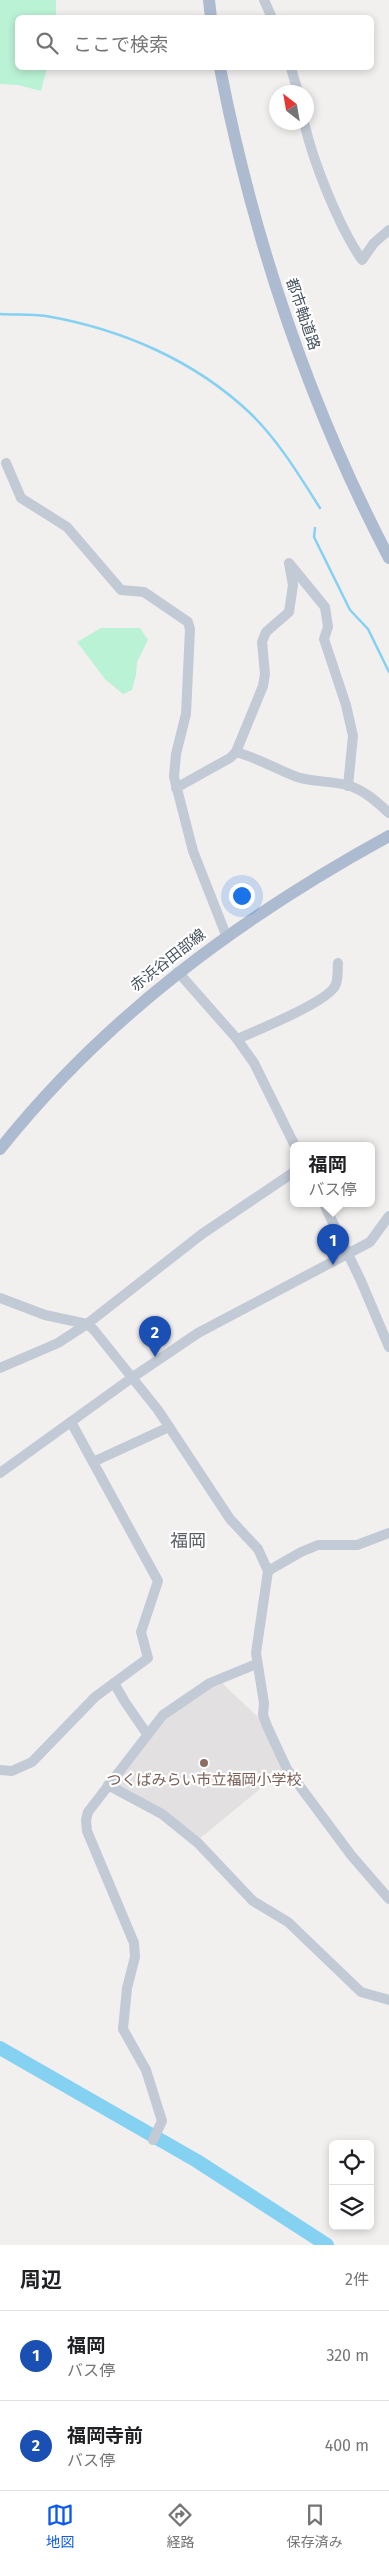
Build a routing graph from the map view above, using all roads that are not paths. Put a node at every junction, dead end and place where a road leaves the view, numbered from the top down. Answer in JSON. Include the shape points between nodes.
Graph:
{"nodes":[{"id":1,"x":209,"y":0,"type":"edge"},
{"id":2,"x":264,"y":0,"type":"edge"},
{"id":3,"x":211,"y":15,"type":"edge"},
{"id":4,"x":271,"y":15,"type":"edge"},
{"id":5,"x":220,"y":70,"type":"edge"},
{"id":6,"x":292,"y":70,"type":"edge"},
{"id":7,"x":296,"y":85,"type":"edge"},
{"id":8,"x":306,"y":130,"type":"edge"},
{"id":9,"x":389,"y":230,"type":"edge"},
{"id":10,"x":6,"y":463,"type":"dead end"},
{"id":11,"x":389,"y":558,"type":"edge"},
{"id":12,"x":236,"y":752,"type":"junction"},
{"id":13,"x":348,"y":786,"type":"junction"},
{"id":14,"x":176,"y":788,"type":"junction"},
{"id":15,"x":389,"y":813,"type":"edge"},
{"id":16,"x":389,"y":836,"type":"edge"},
{"id":17,"x":226,"y":935,"type":"junction"},
{"id":18,"x":338,"y":963,"type":"dead end"},
{"id":19,"x":178,"y":972,"type":"junction"},
{"id":20,"x":237,"y":1039,"type":"junction"},
{"id":21,"x":294,"y":1142,"type":"edge"},
{"id":22,"x":0,"y":1149,"type":"edge"},
{"id":23,"x":290,"y":1175,"type":"edge"},
{"id":24,"x":325,"y":1207,"type":"edge"},
{"id":25,"x":389,"y":1216,"type":"edge"},
{"id":26,"x":348,"y":1254,"type":"junction"},
{"id":27,"x":0,"y":1298,"type":"edge"},
{"id":28,"x":87,"y":1324,"type":"junction"},
{"id":29,"x":389,"y":1347,"type":"edge"},
{"id":30,"x":0,"y":1368,"type":"edge"},
{"id":31,"x":133,"y":1377,"type":"junction"},
{"id":32,"x":71,"y":1422,"type":"junction"},
{"id":33,"x":170,"y":1427,"type":"junction"},
{"id":34,"x":93,"y":1462,"type":"junction"},
{"id":35,"x":0,"y":1473,"type":"edge"},
{"id":36,"x":389,"y":1533,"type":"edge"},
{"id":37,"x":268,"y":1570,"type":"junction"},
{"id":38,"x":256,"y":1664,"type":"junction"},
{"id":39,"x":114,"y":1682,"type":"junction"},
{"id":40,"x":147,"y":1734,"type":"junction"},
{"id":41,"x":0,"y":1770,"type":"edge"},
{"id":42,"x":108,"y":1785,"type":"junction"},
{"id":43,"x":389,"y":1899,"type":"edge"},
{"id":44,"x":389,"y":2000,"type":"edge"},
{"id":45,"x":154,"y":2136,"type":"dead end"}],
"edges":[{"from":1,"to":3,"type":"main road"},
{"from":2,"to":4,"type":"street"},
{"from":5,"to":11,"type":"main road","name":"都市軸道路","via":[[254,211],[299,355],[330,433]]},
{"from":6,"to":7,"type":"street"},
{"from":8,"to":9,"type":"street","via":[[348,241],[362,260]]},
{"from":10,"to":14,"type":"street","via":[[21,498],[67,527],[120,590],[144,592],[188,622],[188,691],[176,754]]},
{"from":12,"to":13,"type":"street","via":[[268,762],[300,778]]},
{"from":12,"to":13,"type":"street","via":[[263,686],[262,642],[266,632],[289,612],[293,585],[288,563],[325,607],[328,626],[324,639],[353,736]]},
{"from":12,"to":14,"type":"street"},
{"from":13,"to":15,"type":"street","via":[[372,797]]},
{"from":14,"to":17,"type":"street","via":[[193,851]]},
{"from":16,"to":17,"type":"main road","name":"赤浜谷田部線","via":[[300,886]]},
{"from":17,"to":19,"type":"main road","name":"赤浜谷田部線"},
{"from":18,"to":20,"type":"street","via":[[336,985],[328,993],[308,1006]]},
{"from":19,"to":20,"type":"street"},
{"from":19,"to":22,"type":"main road","name":"赤浜谷田部線","via":[[141,1002],[65,1074]]},
{"from":20,"to":21,"type":"street","via":[[254,1062]]},
{"from":23,"to":28,"type":"street","via":[[202,1234]]},
{"from":24,"to":26,"type":"street"},
{"from":25,"to":26,"type":"street","via":[[370,1242]]},
{"from":26,"to":29,"type":"street"},
{"from":26,"to":31,"type":"street","via":[[224,1318]]},
{"from":27,"to":28,"type":"street","via":[[45,1315]]},
{"from":28,"to":30,"type":"street","via":[[58,1343]]},
{"from":28,"to":31,"type":"street"},
{"from":31,"to":32,"type":"street"},
{"from":31,"to":33,"type":"street"},
{"from":32,"to":34,"type":"street"},
{"from":32,"to":35,"type":"street"},
{"from":33,"to":34,"type":"street"},
{"from":33,"to":37,"type":"street","via":[[230,1519],[258,1549]]},
{"from":34,"to":39,"type":"street","via":[[158,1581],[141,1632],[148,1658]]},
{"from":36,"to":37,"type":"street","via":[[356,1545],[318,1545]]},
{"from":37,"to":38,"type":"street"},
{"from":38,"to":40,"type":"street","via":[[210,1683],[175,1706]]},
{"from":38,"to":43,"type":"street","via":[[264,1703],[263,1716],[281,1759],[351,1855]]},
{"from":39,"to":40,"type":"street"},
{"from":39,"to":41,"type":"street","via":[[95,1696],[32,1762],[12,1771]]},
{"from":40,"to":42,"type":"street"},
{"from":42,"to":44,"type":"street","via":[[162,1814],[198,1843],[253,1901],[288,1922],[361,1992]]},
{"from":42,"to":45,"type":"street","via":[[88,1812],[87,1831],[134,1942],[135,1957],[127,1988],[123,2029],[146,2070],[162,2121]]}]}
